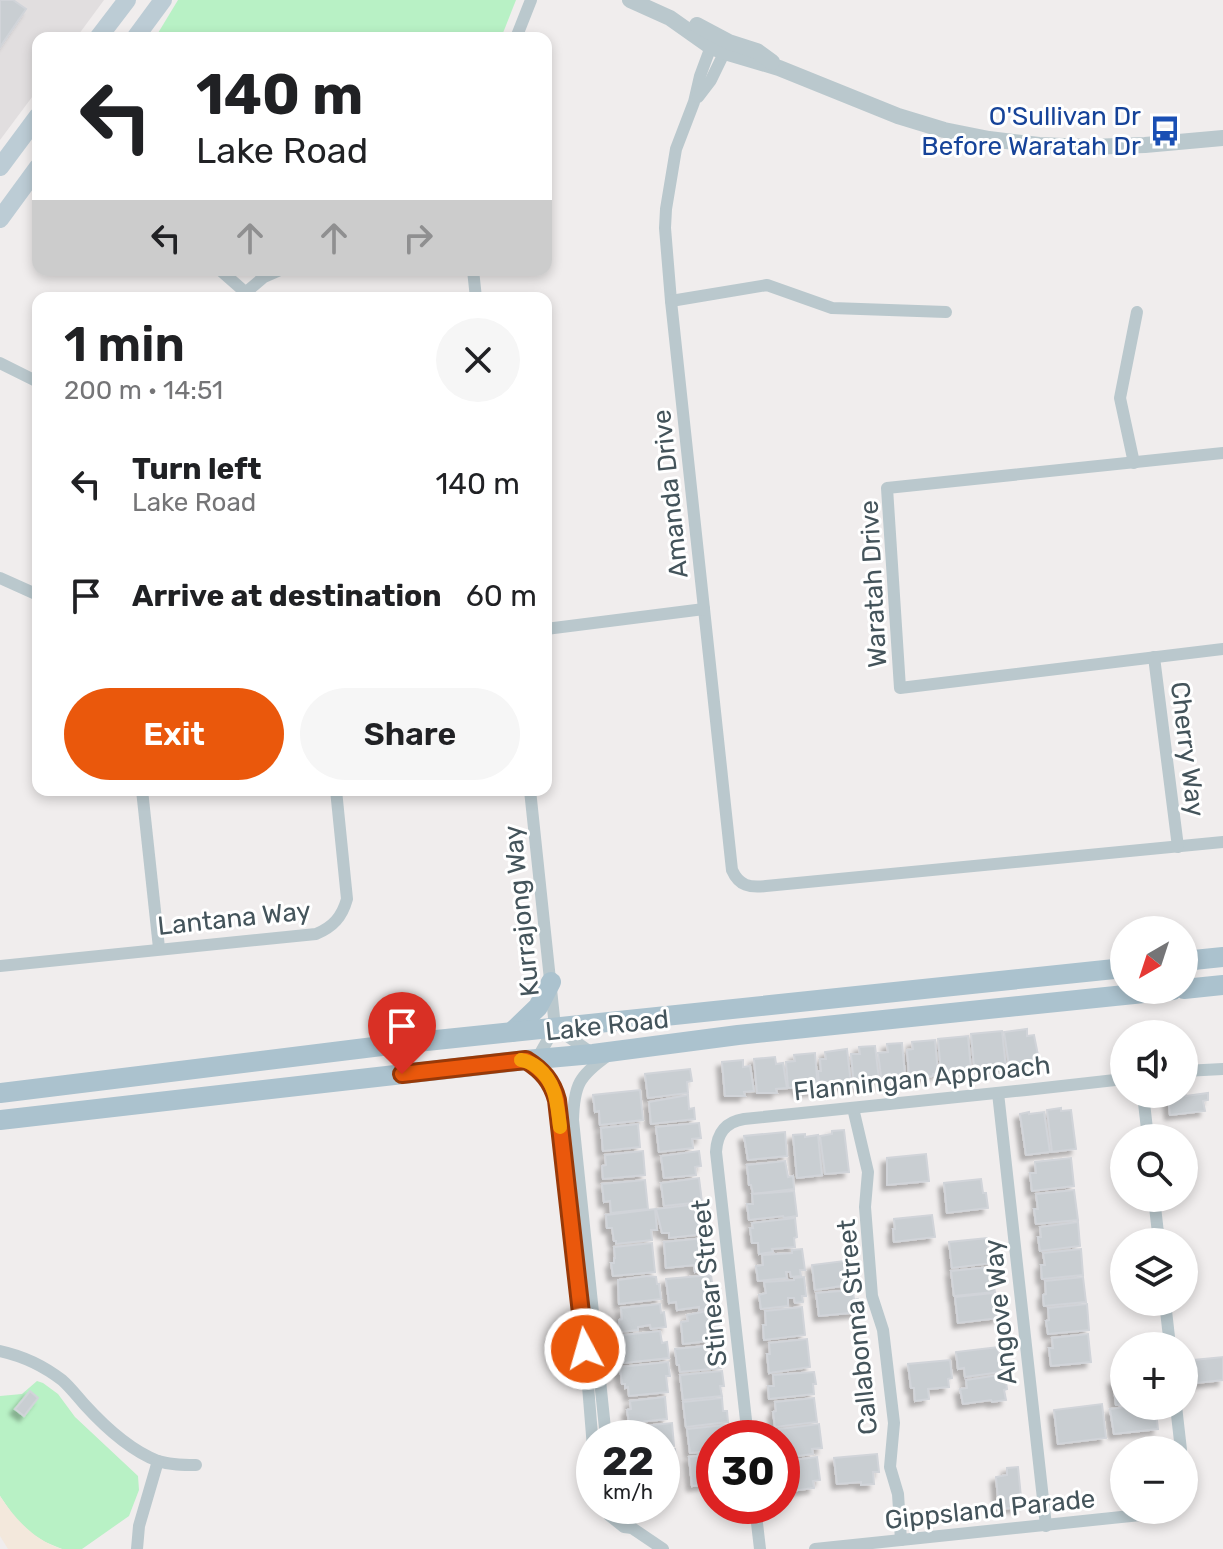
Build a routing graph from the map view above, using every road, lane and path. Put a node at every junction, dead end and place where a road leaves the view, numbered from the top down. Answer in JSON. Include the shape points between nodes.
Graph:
{"nodes":[{"id":1,"x":127,"y":0,"type":"edge"},
{"id":2,"x":163,"y":0,"type":"edge"},
{"id":3,"x":531,"y":0,"type":"edge"},
{"id":4,"x":630,"y":0,"type":"edge"},
{"id":5,"x":103,"y":32,"type":"edge"},
{"id":6,"x":139,"y":32,"type":"edge"},
{"id":7,"x":518,"y":32,"type":"edge"},
{"id":8,"x":720,"y":44,"type":"junction"},
{"id":9,"x":32,"y":124,"type":"edge"},
{"id":10,"x":1223,"y":138,"type":"edge"},
{"id":11,"x":0,"y":167,"type":"edge"},
{"id":12,"x":32,"y":175,"type":"edge"},
{"id":13,"x":0,"y":219,"type":"edge"},
{"id":14,"x":225,"y":276,"type":"edge"},
{"id":15,"x":266,"y":276,"type":"edge"},
{"id":16,"x":239,"y":292,"type":"edge"},
{"id":17,"x":246,"y":292,"type":"edge"},
{"id":18,"x":671,"y":301,"type":"junction"},
{"id":19,"x":946,"y":312,"type":"dead end"},
{"id":20,"x":1137,"y":312,"type":"dead end"},
{"id":21,"x":0,"y":363,"type":"edge"},
{"id":22,"x":32,"y":379,"type":"edge"},
{"id":23,"x":1223,"y":453,"type":"edge"},
{"id":24,"x":1134,"y":463,"type":"junction"},
{"id":25,"x":0,"y":578,"type":"edge"},
{"id":26,"x":32,"y":592,"type":"edge"},
{"id":27,"x":704,"y":609,"type":"junction"},
{"id":28,"x":552,"y":628,"type":"edge"},
{"id":29,"x":1223,"y":649,"type":"edge"},
{"id":30,"x":1154,"y":657,"type":"junction"},
{"id":31,"x":143,"y":796,"type":"edge"},
{"id":32,"x":337,"y":796,"type":"edge"},
{"id":33,"x":531,"y":796,"type":"edge"},
{"id":34,"x":1223,"y":842,"type":"edge"},
{"id":35,"x":1178,"y":847,"type":"junction"},
{"id":36,"x":159,"y":948,"type":"junction"},
{"id":37,"x":1223,"y":957,"type":"edge"},
{"id":38,"x":1198,"y":960,"type":"edge"},
{"id":39,"x":0,"y":966,"type":"edge"},
{"id":40,"x":1110,"y":969,"type":"edge"},
{"id":41,"x":551,"y":982,"type":"junction"},
{"id":42,"x":1223,"y":985,"type":"edge"},
{"id":43,"x":1198,"y":988,"type":"edge"},
{"id":44,"x":1110,"y":997,"type":"edge"},
{"id":45,"x":555,"y":1027,"type":"junction"},
{"id":46,"x":512,"y":1032,"type":"junction"},
{"id":47,"x":603,"y":1053,"type":"junction"},
{"id":48,"x":531,"y":1059,"type":"junction"},
{"id":49,"x":1223,"y":1069,"type":"edge"},
{"id":50,"x":1198,"y":1070,"type":"edge"},
{"id":51,"x":1110,"y":1081,"type":"edge"},
{"id":52,"x":0,"y":1093,"type":"edge"},
{"id":53,"x":998,"y":1093,"type":"junction"},
{"id":54,"x":853,"y":1108,"type":"junction"},
{"id":55,"x":0,"y":1120,"type":"edge"},
{"id":56,"x":726,"y":1126,"type":"joint"},
{"id":57,"x":0,"y":1351,"type":"edge"},
{"id":58,"x":591,"y":1420,"type":"edge"},
{"id":59,"x":604,"y":1420,"type":"edge"},
{"id":60,"x":746,"y":1420,"type":"edge"},
{"id":61,"x":158,"y":1461,"type":"junction"},
{"id":62,"x":196,"y":1465,"type":"dead end"},
{"id":63,"x":1110,"y":1519,"type":"edge"},
{"id":64,"x":620,"y":1524,"type":"edge"},
{"id":65,"x":629,"y":1524,"type":"edge"},
{"id":66,"x":757,"y":1524,"type":"edge"},
{"id":67,"x":1046,"y":1526,"type":"junction"},
{"id":68,"x":632,"y":1528,"type":"junction"},
{"id":69,"x":901,"y":1540,"type":"junction"},
{"id":70,"x":137,"y":1549,"type":"edge"},
{"id":71,"x":663,"y":1549,"type":"edge"},
{"id":72,"x":760,"y":1549,"type":"edge"},
{"id":73,"x":815,"y":1549,"type":"edge"}],
"edges":[{"from":1,"to":5,"type":"main road"},
{"from":2,"to":6,"type":"main road"},
{"from":3,"to":7,"type":"street"},
{"from":4,"to":8,"type":"street","via":[[690,21]]},
{"from":8,"to":10,"type":"street","via":[[757,51],[779,68],[898,116],[989,139],[1090,147]]},
{"from":8,"to":18,"type":"street","name":"Amanda Drive","via":[[711,80],[694,102],[676,149],[665,228]]},
{"from":9,"to":11,"type":"main road"},
{"from":12,"to":13,"type":"main road"},
{"from":14,"to":16,"type":"street"},
{"from":15,"to":17,"type":"street"},
{"from":18,"to":19,"type":"street","via":[[767,285],[832,308]]},
{"from":18,"to":27,"type":"street","name":"Amanda Drive"},
{"from":20,"to":24,"type":"street","via":[[1120,398]]},
{"from":21,"to":22,"type":"street"},
{"from":23,"to":24,"type":"street","name":"Waratah Drive"},
{"from":24,"to":30,"type":"street","name":"Waratah Drive","via":[[887,488],[900,688]]},
{"from":25,"to":26,"type":"street"},
{"from":27,"to":28,"type":"street"},
{"from":27,"to":35,"type":"street","name":"Amanda Drive","via":[[736,888]]},
{"from":29,"to":30,"type":"street","name":"Waratah Drive"},
{"from":30,"to":35,"type":"street","name":"Cherry Way"},
{"from":31,"to":36,"type":"street"},
{"from":32,"to":36,"type":"street","name":"Lantana Way","via":[[347,899],[328,929]]},
{"from":33,"to":41,"type":"street","name":"Kurrajong Way"},
{"from":34,"to":35,"type":"street","name":"Amanda Drive"},
{"from":36,"to":39,"type":"street","name":"Lantana Way"},
{"from":37,"to":38,"type":"main road"},
{"from":40,"to":45,"type":"main road","name":"Lake Road"},
{"from":41,"to":45,"type":"street","name":"Kurrajong Way"},
{"from":41,"to":46,"type":"main road","via":[[538,1007]]},
{"from":42,"to":43,"type":"main road"},
{"from":44,"to":47,"type":"main road","name":"Lake Road"},
{"from":45,"to":46,"type":"main road","name":"Lake Road"},
{"from":45,"to":47,"type":"street","name":"Kurrajong Way"},
{"from":45,"to":48,"type":"street","name":"Kurrajong Way"},
{"from":46,"to":52,"type":"main road","name":"Lake Road"},
{"from":47,"to":48,"type":"main road","name":"Lake Road"},
{"from":47,"to":59,"type":"street","via":[[583,1075],[573,1110]]},
{"from":48,"to":55,"type":"main road","name":"Lake Road"},
{"from":48,"to":58,"type":"street","via":[[554,1087],[557,1100]]},
{"from":49,"to":50,"type":"street"},
{"from":51,"to":53,"type":"street","name":"Flanningan Approach"},
{"from":53,"to":54,"type":"street","name":"Flanningan Approach"},
{"from":53,"to":67,"type":"street","name":"Angove Way"},
{"from":54,"to":56,"type":"street","name":"Flanningan Approach","via":[[744,1119]]},
{"from":54,"to":69,"type":"street","name":"Callabonna Street","via":[[868,1172],[865,1207],[872,1296],[883,1330],[894,1423],[890,1467]]},
{"from":56,"to":60,"type":"street","name":"Stinear Street","via":[[716,1152]]},
{"from":57,"to":61,"type":"street","via":[[38,1364],[65,1382],[104,1425]]},
{"from":61,"to":62,"type":"street"},
{"from":61,"to":70,"type":"street"},
{"from":63,"to":67,"type":"street","name":"Gippsland Parade"},
{"from":64,"to":68,"type":"street"},
{"from":65,"to":68,"type":"street"},
{"from":66,"to":72,"type":"street"},
{"from":67,"to":69,"type":"street","name":"Gippsland Parade"},
{"from":68,"to":71,"type":"street"},
{"from":69,"to":73,"type":"street","name":"Gippsland Parade"}]}
